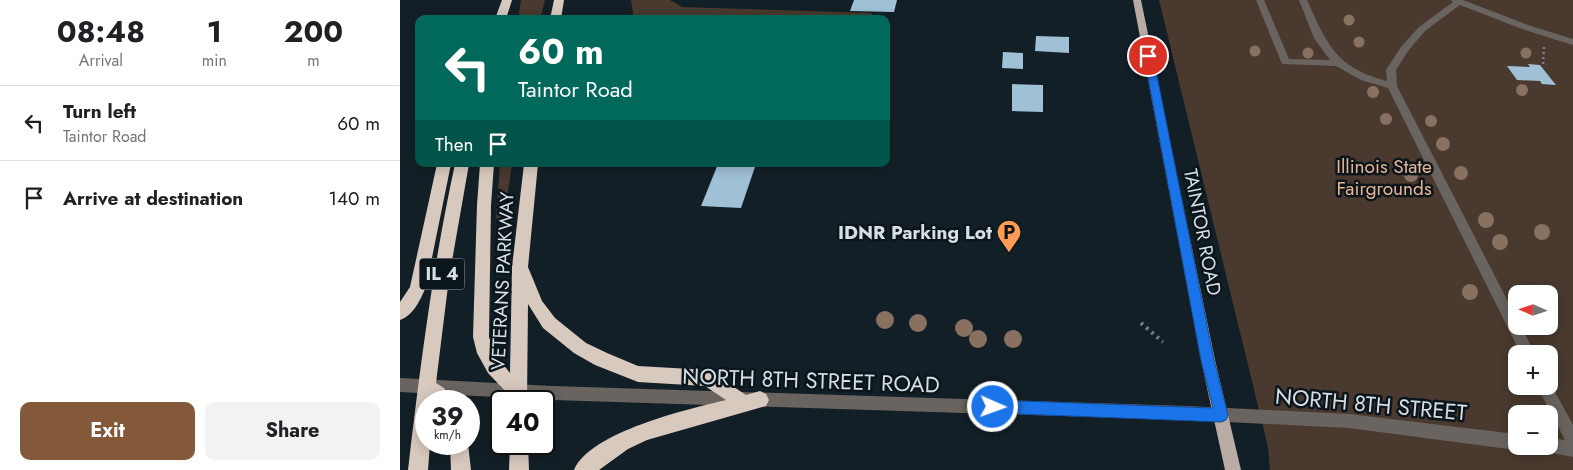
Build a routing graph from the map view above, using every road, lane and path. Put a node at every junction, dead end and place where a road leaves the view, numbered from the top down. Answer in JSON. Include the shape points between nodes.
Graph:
{"nodes":[{"id":1,"x":506,"y":0,"type":"edge"},
{"id":2,"x":559,"y":0,"type":"edge"},
{"id":3,"x":1137,"y":0,"type":"edge"},
{"id":4,"x":1260,"y":0,"type":"edge"},
{"id":5,"x":1303,"y":0,"type":"edge"},
{"id":6,"x":1457,"y":1,"type":"edge"},
{"id":7,"x":501,"y":15,"type":"edge"},
{"id":8,"x":556,"y":15,"type":"edge"},
{"id":9,"x":1573,"y":42,"type":"edge"},
{"id":10,"x":1339,"y":64,"type":"junction"},
{"id":11,"x":1392,"y":86,"type":"junction"},
{"id":12,"x":443,"y":167,"type":"edge"},
{"id":13,"x":461,"y":167,"type":"edge"},
{"id":14,"x":488,"y":167,"type":"edge"},
{"id":15,"x":530,"y":167,"type":"edge"},
{"id":16,"x":520,"y":267,"type":"junction"},
{"id":17,"x":400,"y":313,"type":"edge"},
{"id":18,"x":1141,"y":323,"type":"dead end"},
{"id":19,"x":1163,"y":342,"type":"dead end"},
{"id":20,"x":1523,"y":345,"type":"edge"},
{"id":21,"x":400,"y":385,"type":"edge"},
{"id":22,"x":426,"y":386,"type":"junction"},
{"id":23,"x":432,"y":390,"type":"edge"},
{"id":24,"x":512,"y":390,"type":"edge"},
{"id":25,"x":517,"y":390,"type":"edge"},
{"id":26,"x":490,"y":393,"type":"edge"},
{"id":27,"x":1549,"y":395,"type":"edge"},
{"id":28,"x":555,"y":397,"type":"edge"},
{"id":29,"x":739,"y":399,"type":"junction"},
{"id":30,"x":760,"y":400,"type":"junction"},
{"id":31,"x":1221,"y":415,"type":"junction"},
{"id":32,"x":1573,"y":440,"type":"edge"},
{"id":33,"x":1508,"y":441,"type":"edge"},
{"id":34,"x":1558,"y":448,"type":"edge"},
{"id":35,"x":1573,"y":450,"type":"edge"},
{"id":36,"x":460,"y":455,"type":"edge"},
{"id":37,"x":519,"y":455,"type":"edge"},
{"id":38,"x":418,"y":470,"type":"edge"},
{"id":39,"x":462,"y":470,"type":"edge"},
{"id":40,"x":519,"y":470,"type":"edge"},
{"id":41,"x":584,"y":470,"type":"edge"},
{"id":42,"x":1233,"y":470,"type":"edge"}],
"edges":[{"from":1,"to":7,"type":"highway"},
{"from":2,"to":8,"type":"highway"},
{"from":3,"to":31,"type":"main road","name":"TAINTOR ROAD"},
{"from":4,"to":10,"type":"street","via":[[1285,62]]},
{"from":5,"to":10,"type":"street","via":[[1326,49]]},
{"from":6,"to":9,"type":"street"},
{"from":6,"to":11,"type":"street","via":[[1422,29],[1404,50],[1391,70]]},
{"from":10,"to":11,"type":"street","via":[[1373,82]]},
{"from":11,"to":20,"type":"street"},
{"from":12,"to":17,"type":"highway","via":[[418,286],[412,300]]},
{"from":13,"to":22,"type":"highway","number":"IL 4"},
{"from":14,"to":24,"type":"highway","via":[[481,293],[482,343],[496,372]]},
{"from":15,"to":16,"type":"highway","name":"VETERANS PARKWAY"},
{"from":16,"to":25,"type":"highway","name":"VETERANS PARKWAY"},
{"from":16,"to":29,"type":"highway","via":[[536,305],[548,322],[580,348],[638,374],[708,378]]},
{"from":18,"to":19,"type":"path"},
{"from":21,"to":22,"type":"street","name":"NORTH 8TH STREET ROAD"},
{"from":22,"to":23,"type":"highway"},
{"from":22,"to":26,"type":"street","name":"NORTH 8TH STREET ROAD"},
{"from":22,"to":38,"type":"highway","number":"IL 4"},
{"from":27,"to":32,"type":"street"},
{"from":28,"to":29,"type":"street","name":"NORTH 8TH STREET ROAD"},
{"from":29,"to":30,"type":"street","name":"NORTH 8TH STREET ROAD"},
{"from":30,"to":31,"type":"street","name":"NORTH 8TH STREET ROAD"},
{"from":30,"to":41,"type":"highway","via":[[631,437],[609,449]]},
{"from":31,"to":33,"type":"street","name":"NORTH 8TH STREET","via":[[1349,421]]},
{"from":31,"to":42,"type":"main road","name":"TAINTOR ROAD"},
{"from":34,"to":35,"type":"street"},
{"from":36,"to":39,"type":"highway"},
{"from":37,"to":40,"type":"highway"}]}
